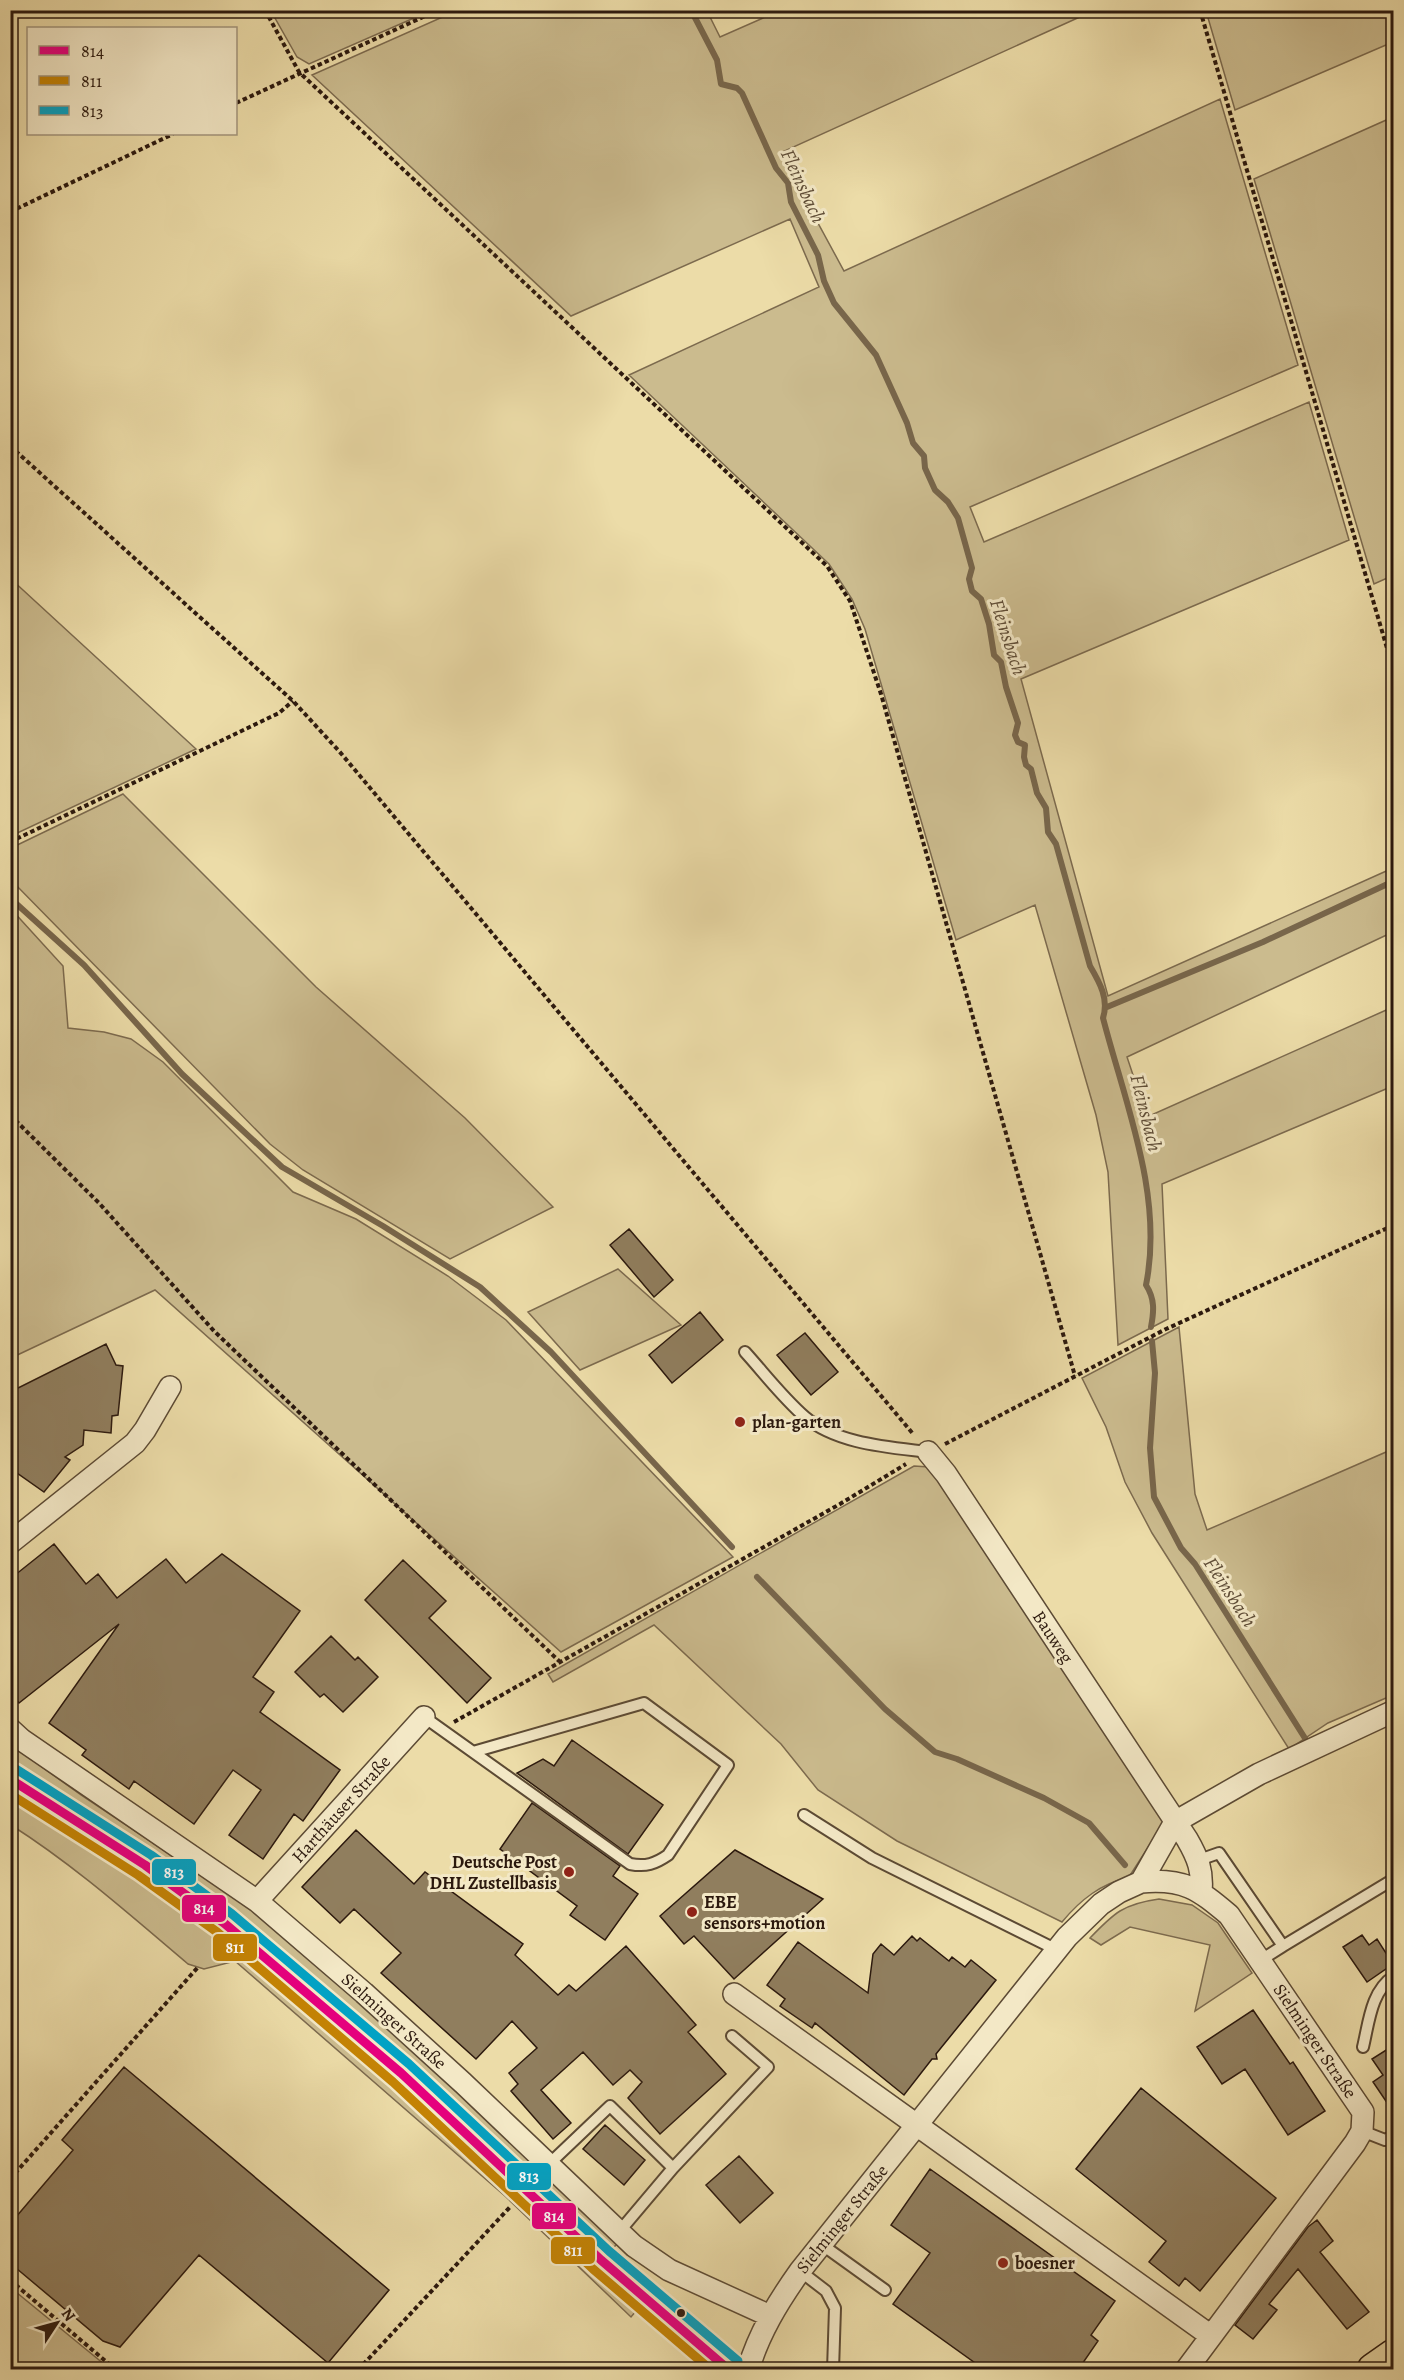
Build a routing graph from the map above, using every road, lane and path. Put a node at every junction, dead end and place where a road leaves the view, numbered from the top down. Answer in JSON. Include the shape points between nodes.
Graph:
{"nodes":[{"id":1,"x":265,"y":10,"type":"edge"},
{"id":2,"x":438,"y":10,"type":"edge"},
{"id":3,"x":1200,"y":10,"type":"edge"},
{"id":4,"x":299,"y":72,"type":"junction"},
{"id":5,"x":237,"y":103,"type":"edge"},
{"id":6,"x":171,"y":135,"type":"edge"},
{"id":7,"x":10,"y":212,"type":"edge"},
{"id":8,"x":10,"y":446,"type":"edge"},
{"id":9,"x":1394,"y":672,"type":"edge"},
{"id":10,"x":293,"y":701,"type":"junction"},
{"id":11,"x":10,"y":842,"type":"edge"},
{"id":12,"x":10,"y":1115,"type":"edge"},
{"id":13,"x":1394,"y":1225,"type":"edge"},
{"id":14,"x":745,"y":1352,"type":"dead end"},
{"id":15,"x":1075,"y":1376,"type":"junction"},
{"id":16,"x":170,"y":1387,"type":"dead end"},
{"id":17,"x":928,"y":1452,"type":"junction"},
{"id":18,"x":10,"y":1543,"type":"edge"},
{"id":19,"x":559,"y":1661,"type":"junction"},
{"id":20,"x":1394,"y":1711,"type":"edge"},
{"id":21,"x":424,"y":1717,"type":"junction"},
{"id":22,"x":10,"y":1729,"type":"edge"},
{"id":23,"x":473,"y":1752,"type":"junction"},
{"id":24,"x":10,"y":1779,"type":"edge"},
{"id":25,"x":804,"y":1815,"type":"dead end"},
{"id":26,"x":1175,"y":1822,"type":"junction"},
{"id":27,"x":1199,"y":1860,"type":"junction"},
{"id":28,"x":1394,"y":1879,"type":"edge"},
{"id":29,"x":1141,"y":1882,"type":"junction"},
{"id":30,"x":1201,"y":1892,"type":"junction"},
{"id":31,"x":257,"y":1901,"type":"junction"},
{"id":32,"x":1283,"y":1946,"type":"junction"},
{"id":33,"x":1057,"y":1950,"type":"junction"},
{"id":34,"x":1261,"y":1960,"type":"junction"},
{"id":35,"x":199,"y":1966,"type":"dead end"},
{"id":36,"x":1394,"y":1976,"type":"edge"},
{"id":37,"x":734,"y":1994,"type":"dead end"},
{"id":38,"x":732,"y":2036,"type":"dead end"},
{"id":39,"x":1363,"y":2047,"type":"dead end"},
{"id":40,"x":918,"y":2125,"type":"junction"},
{"id":41,"x":1362,"y":2131,"type":"junction"},
{"id":42,"x":1394,"y":2135,"type":"edge"},
{"id":43,"x":548,"y":2165,"type":"junction"},
{"id":44,"x":673,"y":2168,"type":"junction"},
{"id":45,"x":10,"y":2179,"type":"edge"},
{"id":46,"x":526,"y":2190,"type":"junction"},
{"id":47,"x":619,"y":2232,"type":"junction"},
{"id":48,"x":821,"y":2244,"type":"junction"},
{"id":49,"x":800,"y":2271,"type":"junction"},
{"id":50,"x":10,"y":2280,"type":"edge"},
{"id":51,"x":885,"y":2290,"type":"dead end"},
{"id":52,"x":770,"y":2316,"type":"junction"},
{"id":53,"x":1211,"y":2336,"type":"junction"},
{"id":54,"x":1394,"y":2356,"type":"edge"},
{"id":55,"x":116,"y":2370,"type":"edge"},
{"id":56,"x":358,"y":2370,"type":"edge"},
{"id":57,"x":730,"y":2370,"type":"edge"},
{"id":58,"x":748,"y":2370,"type":"edge"},
{"id":59,"x":833,"y":2370,"type":"edge"},
{"id":60,"x":1186,"y":2370,"type":"edge"},
{"id":61,"x":1374,"y":2370,"type":"edge"}],
"edges":[{"from":1,"to":4,"type":"path"},
{"from":2,"to":4,"type":"path"},
{"from":3,"to":9,"type":"path"},
{"from":4,"to":5,"type":"path"},
{"from":4,"to":15,"type":"path","via":[[827,566],[850,601],[881,694]]},
{"from":6,"to":7,"type":"path"},
{"from":8,"to":10,"type":"path"},
{"from":10,"to":11,"type":"path","via":[[279,713]]},
{"from":10,"to":17,"type":"path"},
{"from":12,"to":19,"type":"path","via":[[99,1203],[214,1331]]},
{"from":13,"to":15,"type":"path","via":[[1166,1329]]},
{"from":14,"to":17,"type":"lane","via":[[804,1416],[822,1429],[862,1442]]},
{"from":15,"to":17,"type":"path"},
{"from":16,"to":18,"type":"street","via":[[135,1443]]},
{"from":17,"to":19,"type":"path"},
{"from":17,"to":26,"type":"street","name":"Bauweg"},
{"from":19,"to":21,"type":"path","via":[[455,1722]]},
{"from":20,"to":26,"type":"street","via":[[1259,1774]]},
{"from":21,"to":23,"type":"lane"},
{"from":21,"to":31,"type":"street","name":"Harthäuser Straße"},
{"from":22,"to":31,"type":"street","name":"Sielminger Straße"},
{"from":23,"to":23,"type":"lane","via":[[630,1864],[643,1866],[655,1864],[668,1855],[728,1765],[644,1703]]},
{"from":24,"to":46,"type":"street","name":"Sielminger Straße","via":[[117,1846],[224,1923],[401,2073]]},
{"from":25,"to":33,"type":"lane","via":[[872,1858]]},
{"from":26,"to":27,"type":"street","name":"Bauweg"},
{"from":26,"to":29,"type":"street"},
{"from":27,"to":30,"type":"street"},
{"from":27,"to":32,"type":"lane","via":[[1219,1853]]},
{"from":28,"to":32,"type":"lane"},
{"from":29,"to":30,"type":"street","name":"Sielminger Straße","via":[[1165,1880]]},
{"from":29,"to":33,"type":"street","name":"Sielminger Straße","via":[[1101,1904]]},
{"from":30,"to":34,"type":"street","name":"Sielminger Straße","via":[[1229,1916]]},
{"from":31,"to":43,"type":"street","name":"Sielminger Straße","via":[[464,2083]]},
{"from":32,"to":34,"type":"lane"},
{"from":33,"to":40,"type":"street","name":"Sielminger Straße"},
{"from":34,"to":41,"type":"street","name":"Sielminger Straße","via":[[1363,2112]]},
{"from":35,"to":45,"type":"path"},
{"from":36,"to":39,"type":"lane","via":[[1385,1981],[1375,1996]]},
{"from":37,"to":40,"type":"street"},
{"from":38,"to":44,"type":"lane","via":[[768,2067]]},
{"from":40,"to":48,"type":"street","name":"Sielminger Straße"},
{"from":40,"to":53,"type":"street"},
{"from":41,"to":42,"type":"lane","via":[[1385,2140]]},
{"from":41,"to":53,"type":"street"},
{"from":43,"to":44,"type":"lane","via":[[610,2106]]},
{"from":43,"to":47,"type":"street","name":"Sielminger Straße"},
{"from":44,"to":47,"type":"lane"},
{"from":46,"to":56,"type":"path"},
{"from":46,"to":57,"type":"street","name":"Sielminger Straße"},
{"from":47,"to":52,"type":"street","name":"Sielminger Straße","via":[[669,2270]]},
{"from":48,"to":49,"type":"street","name":"Sielminger Straße"},
{"from":48,"to":51,"type":"lane"},
{"from":49,"to":52,"type":"street","name":"Sielminger Straße"},
{"from":49,"to":59,"type":"lane","via":[[826,2291],[835,2308]]},
{"from":50,"to":55,"type":"path"},
{"from":52,"to":58,"type":"street","name":"Sielminger Straße"},
{"from":53,"to":60,"type":"street"},
{"from":54,"to":61,"type":"highway"}]}
